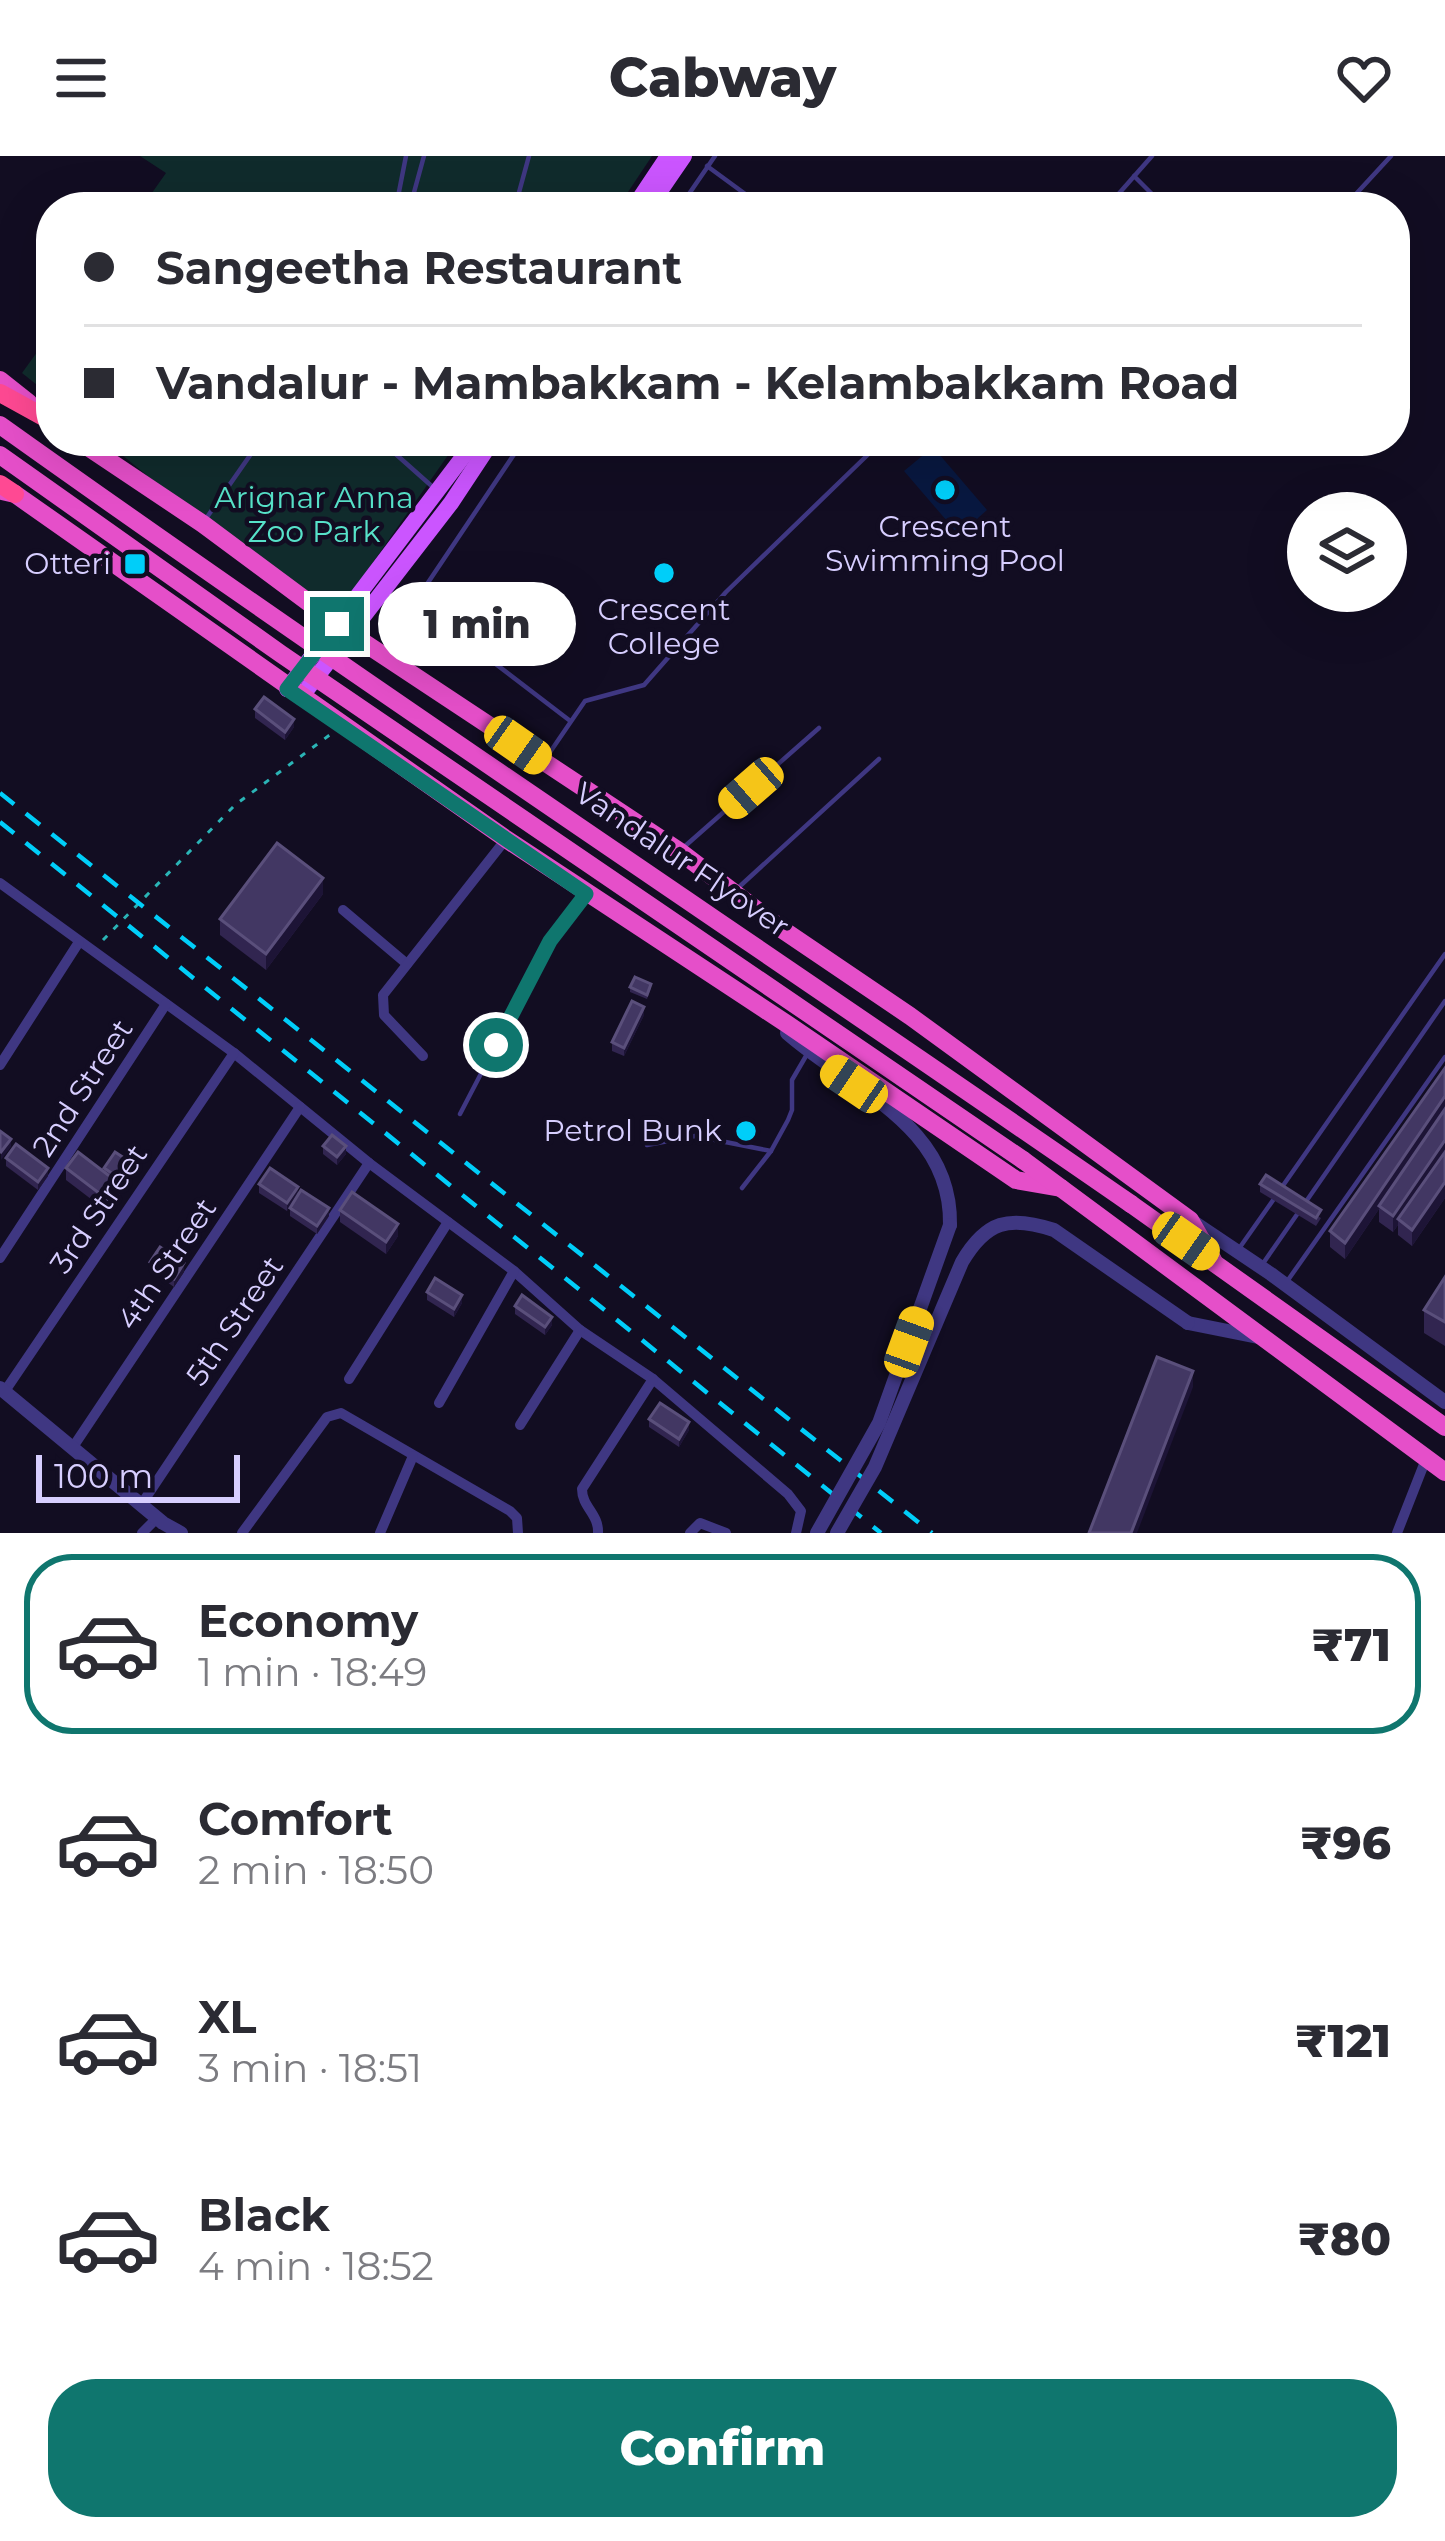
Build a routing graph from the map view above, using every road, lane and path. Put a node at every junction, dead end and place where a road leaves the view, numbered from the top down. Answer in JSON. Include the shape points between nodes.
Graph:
{"nodes":[{"id":1,"x":406,"y":156,"type":"edge"},
{"id":2,"x":424,"y":156,"type":"edge"},
{"id":3,"x":529,"y":156,"type":"edge"},
{"id":4,"x":668,"y":156,"type":"edge"},
{"id":5,"x":684,"y":156,"type":"edge"},
{"id":6,"x":715,"y":156,"type":"edge"},
{"id":7,"x":1152,"y":156,"type":"edge"},
{"id":8,"x":1391,"y":156,"type":"edge"},
{"id":9,"x":707,"y":166,"type":"junction"},
{"id":10,"x":1134,"y":176,"type":"junction"},
{"id":11,"x":398,"y":192,"type":"edge"},
{"id":12,"x":415,"y":192,"type":"edge"},
{"id":13,"x":519,"y":192,"type":"edge"},
{"id":14,"x":644,"y":192,"type":"edge"},
{"id":15,"x":660,"y":192,"type":"edge"},
{"id":16,"x":690,"y":192,"type":"edge"},
{"id":17,"x":743,"y":192,"type":"edge"},
{"id":18,"x":1120,"y":192,"type":"edge"},
{"id":19,"x":1151,"y":192,"type":"edge"},
{"id":20,"x":1358,"y":192,"type":"edge"},
{"id":21,"x":0,"y":380,"type":"edge"},
{"id":22,"x":0,"y":393,"type":"edge"},
{"id":23,"x":36,"y":408,"type":"edge"},
{"id":24,"x":36,"y":412,"type":"edge"},
{"id":25,"x":0,"y":425,"type":"edge"},
{"id":26,"x":36,"y":450,"type":"edge"},
{"id":27,"x":0,"y":455,"type":"edge"},
{"id":28,"x":44,"y":456,"type":"edge"},
{"id":29,"x":101,"y":456,"type":"edge"},
{"id":30,"x":250,"y":456,"type":"edge"},
{"id":31,"x":398,"y":456,"type":"edge"},
{"id":32,"x":465,"y":456,"type":"edge"},
{"id":33,"x":481,"y":456,"type":"edge"},
{"id":34,"x":513,"y":456,"type":"edge"},
{"id":35,"x":867,"y":456,"type":"edge"},
{"id":36,"x":4,"y":492,"type":"edge"},
{"id":37,"x":439,"y":493,"type":"junction"},
{"id":38,"x":203,"y":524,"type":"junction"},
{"id":39,"x":344,"y":629,"type":"junction"},
{"id":40,"x":294,"y":693,"type":"junction"},
{"id":41,"x":570,"y":721,"type":"junction"},
{"id":42,"x":342,"y":725,"type":"junction"},
{"id":43,"x":819,"y":728,"type":"dead end"},
{"id":44,"x":879,"y":759,"type":"dead end"},
{"id":45,"x":543,"y":763,"type":"junction"},
{"id":46,"x":506,"y":839,"type":"junction"},
{"id":47,"x":680,"y":851,"type":"junction"},
{"id":48,"x":0,"y":884,"type":"edge"},
{"id":49,"x":735,"y":891,"type":"junction"},
{"id":50,"x":586,"y":894,"type":"junction"},
{"id":51,"x":343,"y":910,"type":"dead end"},
{"id":52,"x":82,"y":945,"type":"junction"},
{"id":53,"x":1445,"y":954,"type":"edge"},
{"id":54,"x":406,"y":964,"type":"junction"},
{"id":55,"x":1445,"y":1000,"type":"edge"},
{"id":56,"x":752,"y":1001,"type":"junction"},
{"id":57,"x":166,"y":1004,"type":"junction"},
{"id":58,"x":809,"y":1051,"type":"junction"},
{"id":59,"x":234,"y":1053,"type":"junction"},
{"id":60,"x":423,"y":1056,"type":"dead end"},
{"id":61,"x":1445,"y":1057,"type":"edge"},
{"id":62,"x":0,"y":1065,"type":"edge"},
{"id":63,"x":300,"y":1107,"type":"junction"},
{"id":64,"x":460,"y":1114,"type":"dead end"},
{"id":65,"x":647,"y":1145,"type":"dead end"},
{"id":66,"x":771,"y":1151,"type":"junction"},
{"id":67,"x":369,"y":1163,"type":"junction"},
{"id":68,"x":742,"y":1188,"type":"dead end"},
{"id":69,"x":1061,"y":1188,"type":"junction"},
{"id":70,"x":1190,"y":1220,"type":"junction"},
{"id":71,"x":448,"y":1222,"type":"junction"},
{"id":72,"x":1238,"y":1250,"type":"junction"},
{"id":73,"x":0,"y":1258,"type":"edge"},
{"id":74,"x":1213,"y":1260,"type":"junction"},
{"id":75,"x":1261,"y":1266,"type":"junction"},
{"id":76,"x":514,"y":1271,"type":"junction"},
{"id":77,"x":1285,"y":1284,"type":"junction"},
{"id":78,"x":580,"y":1330,"type":"junction"},
{"id":79,"x":1258,"y":1337,"type":"junction"},
{"id":80,"x":349,"y":1379,"type":"dead end"},
{"id":81,"x":653,"y":1379,"type":"junction"},
{"id":82,"x":2,"y":1389,"type":"edge"},
{"id":83,"x":1445,"y":1402,"type":"edge"},
{"id":84,"x":439,"y":1403,"type":"dead end"},
{"id":85,"x":520,"y":1425,"type":"dead end"},
{"id":86,"x":1445,"y":1427,"type":"edge"},
{"id":87,"x":73,"y":1447,"type":"junction"},
{"id":88,"x":413,"y":1456,"type":"junction"},
{"id":89,"x":1426,"y":1459,"type":"junction"},
{"id":90,"x":1445,"y":1472,"type":"edge"},
{"id":91,"x":141,"y":1504,"type":"junction"},
{"id":92,"x":802,"y":1511,"type":"junction"},
{"id":93,"x":157,"y":1518,"type":"junction"},
{"id":94,"x":142,"y":1533,"type":"edge"},
{"id":95,"x":181,"y":1533,"type":"edge"},
{"id":96,"x":242,"y":1533,"type":"edge"},
{"id":97,"x":380,"y":1533,"type":"edge"},
{"id":98,"x":518,"y":1533,"type":"edge"},
{"id":99,"x":598,"y":1533,"type":"edge"},
{"id":100,"x":690,"y":1533,"type":"edge"},
{"id":101,"x":726,"y":1533,"type":"edge"},
{"id":102,"x":796,"y":1533,"type":"edge"},
{"id":103,"x":821,"y":1533,"type":"edge"},
{"id":104,"x":837,"y":1533,"type":"edge"},
{"id":105,"x":1397,"y":1533,"type":"edge"}],
"edges":[{"from":1,"to":11,"type":"lane"},
{"from":2,"to":12,"type":"lane"},
{"from":3,"to":13,"type":"lane"},
{"from":4,"to":14,"type":"main road"},
{"from":5,"to":15,"type":"main road"},
{"from":6,"to":9,"type":"lane"},
{"from":7,"to":10,"type":"lane"},
{"from":8,"to":20,"type":"lane"},
{"from":9,"to":16,"type":"lane"},
{"from":9,"to":17,"type":"lane"},
{"from":10,"to":18,"type":"lane"},
{"from":10,"to":19,"type":"lane"},
{"from":21,"to":23,"type":"highway"},
{"from":22,"to":24,"type":"highway"},
{"from":25,"to":26,"type":"highway","name":"Vandalur Flyover","bridge":true},
{"from":27,"to":69,"type":"highway","name":"Vandalur Flyover","bridge":true},
{"from":28,"to":74,"type":"highway","name":"Vandalur Flyover","bridge":true},
{"from":29,"to":38,"type":"highway"},
{"from":30,"to":38,"type":"lane"},
{"from":31,"to":37,"type":"lane"},
{"from":32,"to":37,"type":"main road"},
{"from":33,"to":39,"type":"main road"},
{"from":34,"to":41,"type":"lane","via":[[419,596],[421,608]]},
{"from":35,"to":41,"type":"lane","via":[[644,685],[585,701]]},
{"from":36,"to":40,"type":"highway"},
{"from":37,"to":39,"type":"main road"},
{"from":38,"to":39,"type":"highway"},
{"from":39,"to":40,"type":"main road"},
{"from":39,"to":45,"type":"highway"},
{"from":40,"to":42,"type":"highway"},
{"from":41,"to":45,"type":"lane"},
{"from":42,"to":46,"type":"highway"},
{"from":42,"to":52,"type":"path","via":[[235,805],[108,937]]},
{"from":43,"to":47,"type":"lane"},
{"from":44,"to":49,"type":"lane"},
{"from":45,"to":47,"type":"highway"},
{"from":46,"to":50,"type":"highway"},
{"from":46,"to":54,"type":"street"},
{"from":47,"to":49,"type":"highway"},
{"from":48,"to":52,"type":"street"},
{"from":49,"to":70,"type":"highway"},
{"from":50,"to":56,"type":"highway"},
{"from":50,"to":64,"type":"lane","via":[[550,941]]},
{"from":51,"to":54,"type":"street"},
{"from":52,"to":57,"type":"street"},
{"from":52,"to":62,"type":"street"},
{"from":53,"to":72,"type":"lane"},
{"from":54,"to":60,"type":"street","via":[[382,1007]]},
{"from":55,"to":75,"type":"lane"},
{"from":56,"to":58,"type":"street"},
{"from":56,"to":69,"type":"highway","via":[[1016,1180]]},
{"from":57,"to":59,"type":"street"},
{"from":57,"to":73,"type":"street","name":"2nd Street"},
{"from":58,"to":66,"type":"lane"},
{"from":58,"to":103,"type":"street","bridge":true,"via":[[904,1120],[929,1150],[944,1175],[950,1225],[879,1423]]},
{"from":59,"to":63,"type":"street"},
{"from":59,"to":82,"type":"street","name":"3rd Street"},
{"from":61,"to":77,"type":"lane"},
{"from":63,"to":67,"type":"street"},
{"from":63,"to":87,"type":"street","name":"4th Street"},
{"from":65,"to":66,"type":"lane","via":[[695,1136]]},
{"from":66,"to":68,"type":"lane"},
{"from":67,"to":71,"type":"street"},
{"from":67,"to":91,"type":"street","name":"5th Street"},
{"from":69,"to":79,"type":"highway","name":"Vandalur Flyover"},
{"from":70,"to":72,"type":"street"},
{"from":70,"to":74,"type":"highway"},
{"from":71,"to":76,"type":"street"},
{"from":71,"to":80,"type":"street"},
{"from":72,"to":75,"type":"street"},
{"from":74,"to":86,"type":"highway","name":"Vandalur Flyover"},
{"from":75,"to":77,"type":"street"},
{"from":76,"to":78,"type":"street"},
{"from":76,"to":84,"type":"street"},
{"from":77,"to":83,"type":"street"},
{"from":78,"to":81,"type":"street"},
{"from":78,"to":85,"type":"street"},
{"from":79,"to":89,"type":"highway","name":"Vandalur Flyover"},
{"from":79,"to":104,"type":"street","bridge":true,"via":[[1188,1323],[1054,1230],[1005,1224],[977,1236],[875,1467]]},
{"from":81,"to":92,"type":"street"},
{"from":81,"to":99,"type":"street","via":[[582,1489]]},
{"from":82,"to":87,"type":"street"},
{"from":87,"to":91,"type":"street"},
{"from":88,"to":96,"type":"street","via":[[334,1414]]},
{"from":88,"to":97,"type":"street"},
{"from":88,"to":98,"type":"street","via":[[510,1511]]},
{"from":89,"to":90,"type":"highway","name":"Vandalur Flyover"},
{"from":89,"to":105,"type":"street"},
{"from":91,"to":93,"type":"street"},
{"from":92,"to":102,"type":"street"},
{"from":92,"to":103,"type":"street"},
{"from":93,"to":94,"type":"street"},
{"from":93,"to":95,"type":"street"},
{"from":100,"to":101,"type":"street","via":[[700,1523]]}]}
